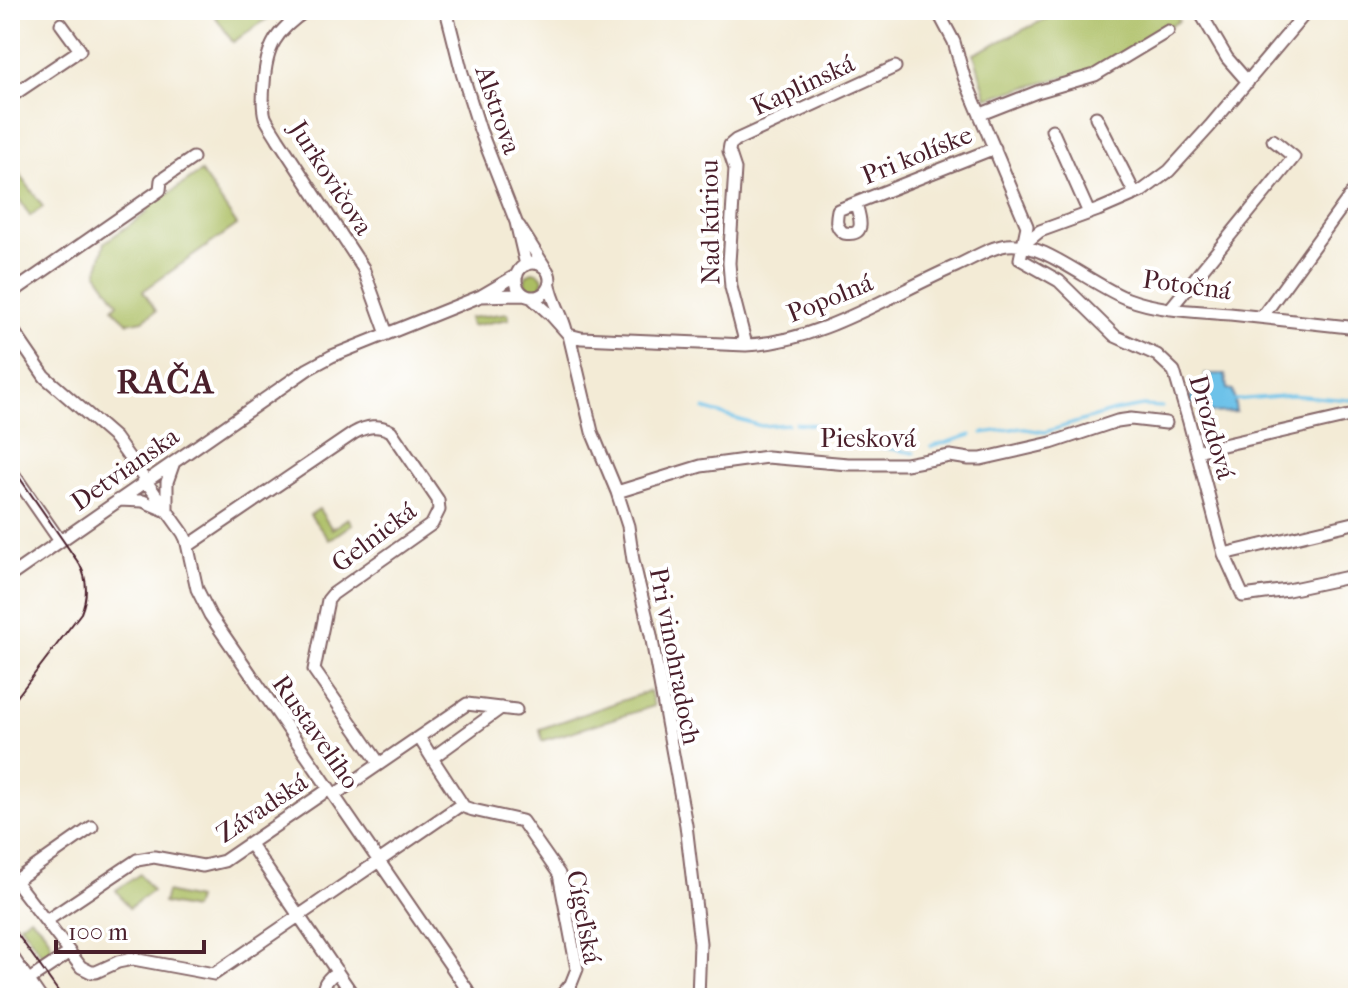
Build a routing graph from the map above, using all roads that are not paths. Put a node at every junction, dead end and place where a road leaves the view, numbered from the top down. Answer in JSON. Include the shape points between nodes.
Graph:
{"nodes":[{"id":1,"x":307,"y":10,"type":"edge"},
{"id":2,"x":446,"y":10,"type":"edge"},
{"id":3,"x":937,"y":10,"type":"edge"},
{"id":4,"x":1308,"y":10,"type":"edge"},
{"id":5,"x":1201,"y":14,"type":"dead end"},
{"id":6,"x":61,"y":24,"type":"dead end"},
{"id":7,"x":1168,"y":31,"type":"dead end"},
{"id":8,"x":895,"y":67,"type":"dead end"},
{"id":9,"x":1248,"y":82,"type":"junction"},
{"id":10,"x":10,"y":97,"type":"edge"},
{"id":11,"x":981,"y":114,"type":"junction"},
{"id":12,"x":1096,"y":117,"type":"dead end"},
{"id":13,"x":1052,"y":130,"type":"dead end"},
{"id":14,"x":1273,"y":140,"type":"dead end"},
{"id":15,"x":730,"y":145,"type":"joint"},
{"id":16,"x":995,"y":148,"type":"junction"},
{"id":17,"x":193,"y":158,"type":"dead end"},
{"id":18,"x":1358,"y":185,"type":"edge"},
{"id":19,"x":1135,"y":194,"type":"junction"},
{"id":20,"x":856,"y":204,"type":"dead end"},
{"id":21,"x":1089,"y":213,"type":"junction"},
{"id":22,"x":516,"y":222,"type":"junction"},
{"id":23,"x":1022,"y":246,"type":"junction"},
{"id":24,"x":546,"y":269,"type":"junction"},
{"id":25,"x":521,"y":270,"type":"junction"},
{"id":26,"x":550,"y":285,"type":"junction"},
{"id":27,"x":10,"y":294,"type":"edge"},
{"id":28,"x":481,"y":296,"type":"junction"},
{"id":29,"x":528,"y":296,"type":"junction"},
{"id":30,"x":1170,"y":309,"type":"junction"},
{"id":31,"x":1262,"y":317,"type":"junction"},
{"id":32,"x":10,"y":326,"type":"edge"},
{"id":33,"x":1358,"y":328,"type":"edge"},
{"id":34,"x":567,"y":332,"type":"junction"},
{"id":35,"x":387,"y":334,"type":"junction"},
{"id":36,"x":746,"y":345,"type":"junction"},
{"id":37,"x":1358,"y":414,"type":"edge"},
{"id":38,"x":1166,"y":423,"type":"dead end"},
{"id":39,"x":1197,"y":451,"type":"junction"},
{"id":40,"x":175,"y":461,"type":"junction"},
{"id":41,"x":10,"y":469,"type":"edge"},
{"id":42,"x":146,"y":481,"type":"junction"},
{"id":43,"x":617,"y":492,"type":"junction"},
{"id":44,"x":118,"y":500,"type":"junction"},
{"id":45,"x":167,"y":512,"type":"junction"},
{"id":46,"x":1358,"y":522,"type":"edge"},
{"id":47,"x":60,"y":541,"type":"junction"},
{"id":48,"x":188,"y":546,"type":"junction"},
{"id":49,"x":1224,"y":554,"type":"junction"},
{"id":50,"x":1358,"y":575,"type":"edge"},
{"id":51,"x":10,"y":576,"type":"edge"},
{"id":52,"x":501,"y":708,"type":"junction"},
{"id":53,"x":516,"y":710,"type":"dead end"},
{"id":54,"x":419,"y":737,"type":"junction"},
{"id":55,"x":432,"y":758,"type":"junction"},
{"id":56,"x":379,"y":763,"type":"junction"},
{"id":57,"x":332,"y":792,"type":"junction"},
{"id":58,"x":462,"y":804,"type":"junction"},
{"id":59,"x":92,"y":827,"type":"dead end"},
{"id":60,"x":250,"y":844,"type":"junction"},
{"id":61,"x":379,"y":862,"type":"junction"},
{"id":62,"x":301,"y":916,"type":"junction"},
{"id":63,"x":46,"y":921,"type":"junction"},
{"id":64,"x":69,"y":953,"type":"junction"},
{"id":65,"x":12,"y":970,"type":"edge"},
{"id":66,"x":337,"y":971,"type":"junction"},
{"id":67,"x":32,"y":979,"type":"junction"},
{"id":68,"x":562,"y":995,"type":"edge"},
{"id":69,"x":24,"y":998,"type":"edge"},
{"id":70,"x":40,"y":998,"type":"edge"},
{"id":71,"x":327,"y":998,"type":"edge"},
{"id":72,"x":355,"y":998,"type":"edge"},
{"id":73,"x":473,"y":998,"type":"edge"},
{"id":74,"x":698,"y":998,"type":"edge"}],
"edges":[{"from":1,"to":35,"type":"street","name":"Jurkovičova","via":[[281,31],[269,51],[265,117],[363,268]]},
{"from":2,"to":22,"type":"street","name":"Alstrova","via":[[475,116]]},
{"from":3,"to":11,"type":"street","name":"Pri kolíske"},
{"from":4,"to":9,"type":"street","name":"Popolná"},
{"from":5,"to":9,"type":"street"},
{"from":6,"to":10,"type":"street","via":[[80,50]]},
{"from":7,"to":11,"type":"street","name":"Pri kolíske","via":[[1095,75]]},
{"from":8,"to":15,"type":"street","name":"Kaplinská"},
{"from":9,"to":19,"type":"street","name":"Popolná","via":[[1169,171]]},
{"from":11,"to":16,"type":"street","name":"Pri kolíske"},
{"from":12,"to":19,"type":"street"},
{"from":13,"to":21,"type":"street"},
{"from":14,"to":30,"type":"street","via":[[1294,157]]},
{"from":15,"to":36,"type":"street","name":"Nad kúriou","via":[[735,169],[729,263]]},
{"from":16,"to":20,"type":"street","name":"Pri kolíske"},
{"from":16,"to":23,"type":"street","name":"Pri kolíske","via":[[1027,226]]},
{"from":17,"to":27,"type":"street","via":[[161,180],[160,190]]},
{"from":18,"to":31,"type":"street"},
{"from":19,"to":21,"type":"street","name":"Popolná"},
{"from":21,"to":23,"type":"street","name":"Popolná","via":[[1040,231]]},
{"from":22,"to":24,"type":"street","name":"Alstrova"},
{"from":22,"to":25,"type":"street","name":"Alstrova"},
{"from":23,"to":30,"type":"street","name":"Potočná","via":[[1041,251],[1111,292]]},
{"from":23,"to":36,"type":"street","name":"Popolná","via":[[990,251],[798,337]]},
{"from":23,"to":39,"type":"street","name":"Drozdová","via":[[1020,259],[1059,281],[1115,336],[1169,364]]},
{"from":24,"to":25,"type":"street","via":[[537,264]]},
{"from":24,"to":26,"type":"street"},
{"from":25,"to":28,"type":"street","name":"Detvianska"},
{"from":25,"to":29,"type":"street","via":[[517,287]]},
{"from":26,"to":29,"type":"street","via":[[543,295]]},
{"from":26,"to":34,"type":"street","name":"Pri vinohradoch"},
{"from":28,"to":29,"type":"street","name":"Detvianska"},
{"from":28,"to":35,"type":"street","name":"Detvianska"},
{"from":29,"to":34,"type":"street"},
{"from":30,"to":31,"type":"street","name":"Potočná"},
{"from":31,"to":33,"type":"street","name":"Potočná"},
{"from":32,"to":42,"type":"street","name":"Rustaveliho","via":[[45,377],[110,433]]},
{"from":34,"to":36,"type":"street","name":"Popolná","via":[[581,338]]},
{"from":34,"to":43,"type":"street","name":"Pri vinohradoch","via":[[592,432]]},
{"from":35,"to":40,"type":"street","name":"Detvianska","via":[[308,369]]},
{"from":37,"to":39,"type":"street"},
{"from":38,"to":43,"type":"street","name":"Piesková","via":[[1117,421],[981,459],[950,456],[906,464],[848,464],[767,457],[701,466]]},
{"from":39,"to":49,"type":"street","name":"Drozdová"},
{"from":40,"to":42,"type":"street","name":"Detvianska"},
{"from":40,"to":45,"type":"street","via":[[166,485]]},
{"from":41,"to":47,"type":"street"},
{"from":42,"to":44,"type":"street","name":"Detvianska"},
{"from":42,"to":45,"type":"street","name":"Rustaveliho"},
{"from":43,"to":74,"type":"street","name":"Pri vinohradoch","via":[[651,635],[686,825],[700,943]]},
{"from":44,"to":45,"type":"street","via":[[143,501]]},
{"from":44,"to":47,"type":"street","name":"Detvianska"},
{"from":45,"to":48,"type":"street","name":"Rustaveliho"},
{"from":46,"to":49,"type":"street"},
{"from":47,"to":51,"type":"street","name":"Detvianska"},
{"from":48,"to":56,"type":"street","name":"Gelnická","via":[[354,433],[382,427],[393,433],[438,500],[437,516],[328,600],[314,670]]},
{"from":48,"to":57,"type":"street","name":"Rustaveliho","via":[[197,589],[210,615]]},
{"from":49,"to":50,"type":"street","name":"Drozdová","via":[[1243,596]]},
{"from":52,"to":53,"type":"street","name":"Závadská"},
{"from":52,"to":54,"type":"street","name":"Závadská","via":[[467,704]]},
{"from":52,"to":55,"type":"street"},
{"from":54,"to":55,"type":"street"},
{"from":54,"to":56,"type":"street","name":"Závadská"},
{"from":55,"to":58,"type":"street"},
{"from":56,"to":57,"type":"street","name":"Závadská"},
{"from":57,"to":60,"type":"street","name":"Závadská"},
{"from":57,"to":61,"type":"street","name":"Rustaveliho"},
{"from":58,"to":61,"type":"street"},
{"from":58,"to":68,"type":"street","name":"Cígeľská","via":[[522,821],[558,872],[577,969]]},
{"from":59,"to":63,"type":"street","via":[[15,881]]},
{"from":60,"to":62,"type":"street"},
{"from":60,"to":63,"type":"street","name":"Závadská","via":[[224,861],[203,866],[154,857],[137,860]]},
{"from":61,"to":62,"type":"street"},
{"from":61,"to":73,"type":"street","name":"Rustaveliho"},
{"from":62,"to":64,"type":"street","via":[[216,974],[133,959],[91,972]]},
{"from":62,"to":66,"type":"street"},
{"from":63,"to":64,"type":"street"},
{"from":64,"to":67,"type":"street"},
{"from":65,"to":67,"type":"main road"},
{"from":65,"to":69,"type":"main road"},
{"from":66,"to":71,"type":"street","via":[[324,982]]},
{"from":66,"to":72,"type":"street"},
{"from":67,"to":70,"type":"main road"}]}
